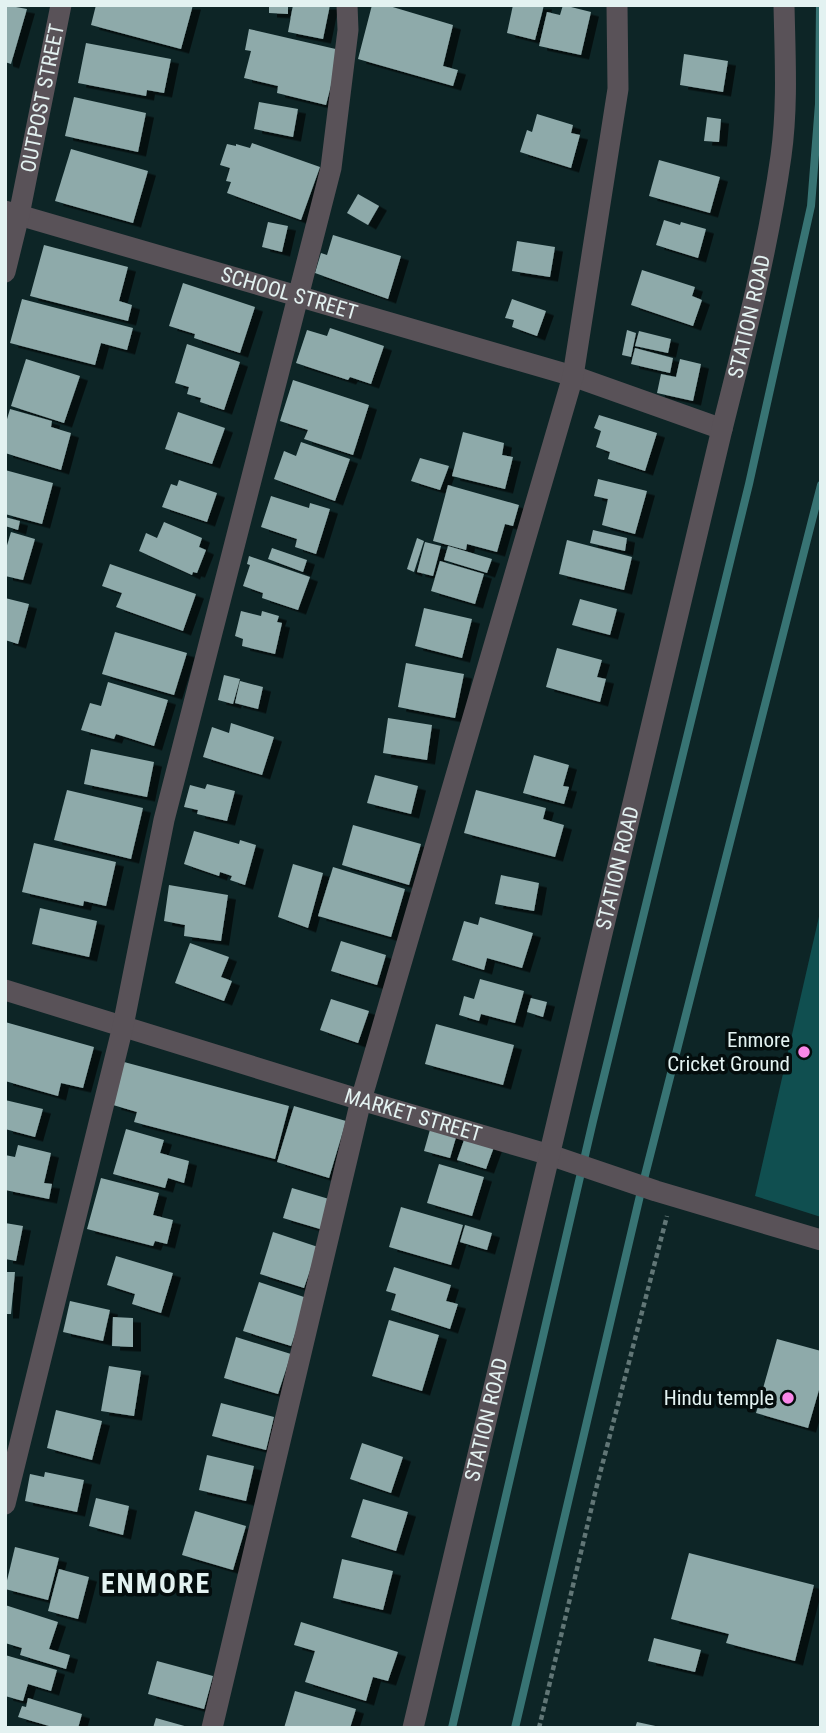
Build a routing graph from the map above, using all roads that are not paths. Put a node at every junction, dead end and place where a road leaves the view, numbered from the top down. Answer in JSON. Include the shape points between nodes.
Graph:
{"nodes":[{"id":1,"x":61,"y":5,"type":"edge"},
{"id":2,"x":347,"y":5,"type":"edge"},
{"id":3,"x":617,"y":5,"type":"edge"},
{"id":4,"x":784,"y":5,"type":"edge"},
{"id":5,"x":12,"y":213,"type":"edge"},
{"id":6,"x":5,"y":272,"type":"edge"},
{"id":7,"x":298,"y":296,"type":"junction"},
{"id":8,"x":573,"y":376,"type":"junction"},
{"id":9,"x":722,"y":429,"type":"junction"},
{"id":10,"x":5,"y":990,"type":"edge"},
{"id":11,"x":123,"y":1026,"type":"junction"},
{"id":12,"x":361,"y":1100,"type":"junction"},
{"id":13,"x":556,"y":1157,"type":"junction"},
{"id":14,"x":821,"y":1241,"type":"edge"},
{"id":15,"x":5,"y":1504,"type":"edge"},
{"id":16,"x":212,"y":1728,"type":"edge"},
{"id":17,"x":413,"y":1728,"type":"edge"}],
"edges":[{"from":1,"to":5,"type":"street","name":"OUTPOST STREET"},
{"from":2,"to":7,"type":"street","via":[[331,167]]},
{"from":3,"to":8,"type":"street","via":[[618,89]]},
{"from":4,"to":9,"type":"street","name":"STATION ROAD","via":[[781,153],[756,296]]},
{"from":5,"to":6,"type":"street","name":"OUTPOST STREET"},
{"from":5,"to":7,"type":"street","name":"SCHOOL STREET"},
{"from":7,"to":8,"type":"street","name":"SCHOOL STREET"},
{"from":7,"to":11,"type":"street","via":[[164,820]]},
{"from":8,"to":9,"type":"street","name":"SCHOOL STREET"},
{"from":8,"to":12,"type":"street"},
{"from":9,"to":13,"type":"street","name":"STATION ROAD"},
{"from":10,"to":11,"type":"street","name":"MARKET STREET"},
{"from":11,"to":12,"type":"street","name":"MARKET STREET"},
{"from":11,"to":15,"type":"street"},
{"from":12,"to":13,"type":"street","name":"MARKET STREET"},
{"from":12,"to":16,"type":"street"},
{"from":13,"to":14,"type":"street","name":"MARKET STREET"},
{"from":13,"to":17,"type":"street","name":"STATION ROAD"}]}
